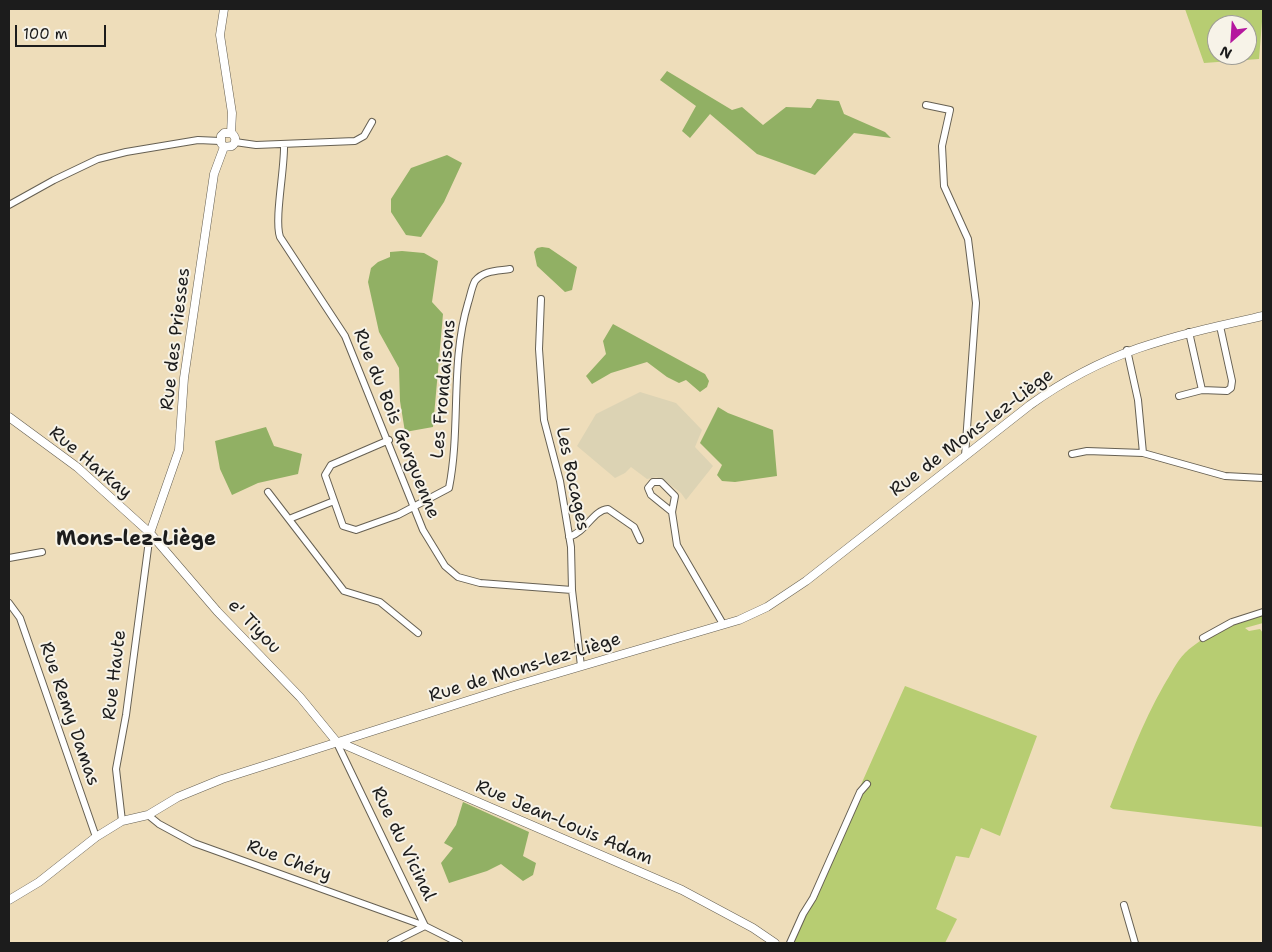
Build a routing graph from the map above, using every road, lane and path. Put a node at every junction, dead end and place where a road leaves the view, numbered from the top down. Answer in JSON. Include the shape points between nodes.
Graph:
{"nodes":[{"id":1,"x":224,"y":9,"type":"edge"},
{"id":2,"x":926,"y":105,"type":"dead end"},
{"id":3,"x":372,"y":122,"type":"dead end"},
{"id":4,"x":231,"y":133,"type":"junction"},
{"id":5,"x":235,"y":142,"type":"junction"},
{"id":6,"x":222,"y":144,"type":"junction"},
{"id":7,"x":284,"y":144,"type":"junction"},
{"id":8,"x":9,"y":205,"type":"edge"},
{"id":9,"x":510,"y":269,"type":"dead end"},
{"id":10,"x":540,"y":298,"type":"dead end"},
{"id":11,"x":1263,"y":316,"type":"edge"},
{"id":12,"x":1220,"y":326,"type":"junction"},
{"id":13,"x":1190,"y":332,"type":"junction"},
{"id":14,"x":1127,"y":350,"type":"junction"},
{"id":15,"x":1202,"y":390,"type":"junction"},
{"id":16,"x":1178,"y":396,"type":"dead end"},
{"id":17,"x":9,"y":417,"type":"edge"},
{"id":18,"x":389,"y":440,"type":"junction"},
{"id":19,"x":1143,"y":453,"type":"junction"},
{"id":20,"x":1072,"y":454,"type":"dead end"},
{"id":21,"x":965,"y":456,"type":"junction"},
{"id":22,"x":1263,"y":478,"type":"edge"},
{"id":23,"x":268,"y":492,"type":"dead end"},
{"id":24,"x":334,"y":501,"type":"junction"},
{"id":25,"x":415,"y":506,"type":"junction"},
{"id":26,"x":672,"y":512,"type":"junction"},
{"id":27,"x":289,"y":519,"type":"junction"},
{"id":28,"x":150,"y":533,"type":"junction"},
{"id":29,"x":569,"y":537,"type":"junction"},
{"id":30,"x":640,"y":540,"type":"dead end"},
{"id":31,"x":42,"y":552,"type":"dead end"},
{"id":32,"x":9,"y":558,"type":"edge"},
{"id":33,"x":572,"y":590,"type":"junction"},
{"id":34,"x":9,"y":603,"type":"edge"},
{"id":35,"x":1263,"y":612,"type":"edge"},
{"id":36,"x":723,"y":624,"type":"junction"},
{"id":37,"x":418,"y":633,"type":"dead end"},
{"id":38,"x":1203,"y":638,"type":"dead end"},
{"id":39,"x":581,"y":666,"type":"junction"},
{"id":40,"x":336,"y":742,"type":"junction"},
{"id":41,"x":867,"y":784,"type":"dead end"},
{"id":42,"x":148,"y":815,"type":"junction"},
{"id":43,"x":122,"y":821,"type":"junction"},
{"id":44,"x":96,"y":837,"type":"junction"},
{"id":45,"x":9,"y":900,"type":"edge"},
{"id":46,"x":1124,"y":905,"type":"dead end"},
{"id":47,"x":425,"y":926,"type":"junction"},
{"id":48,"x":391,"y":943,"type":"edge"},
{"id":49,"x":459,"y":943,"type":"edge"},
{"id":50,"x":775,"y":943,"type":"edge"},
{"id":51,"x":790,"y":943,"type":"edge"},
{"id":52,"x":1135,"y":943,"type":"edge"}],
"edges":[{"from":1,"to":4,"type":"street","via":[[220,35],[232,113]]},
{"from":2,"to":21,"type":"street","via":[[950,110],[942,146],[943,178],[946,192],[968,239],[976,303]]},
{"from":3,"to":7,"type":"street","via":[[364,136],[355,141]]},
{"from":4,"to":5,"type":"street"},
{"from":4,"to":6,"type":"street","via":[[224,133]]},
{"from":5,"to":6,"type":"street","via":[[230,148]]},
{"from":5,"to":7,"type":"street"},
{"from":6,"to":8,"type":"street","via":[[189,141],[98,159]]},
{"from":6,"to":28,"type":"street","name":"Rue des Priesses","via":[[212,184],[184,378],[179,450]]},
{"from":7,"to":18,"type":"street","name":"Rue du Bois Garguenne","via":[[278,224],[280,237],[341,327]]},
{"from":9,"to":25,"type":"street","name":"Les Frondaisons","via":[[488,272],[475,281],[458,354],[449,488]]},
{"from":10,"to":29,"type":"street","name":"Les Bocages","via":[[539,349],[544,420],[560,481]]},
{"from":11,"to":12,"type":"street","name":"Rue de Mons-lez-Liège"},
{"from":12,"to":13,"type":"street","name":"Rue de Mons-lez-Liège"},
{"from":12,"to":15,"type":"street","via":[[1231,388]]},
{"from":13,"to":14,"type":"street","name":"Rue de Mons-lez-Liège"},
{"from":13,"to":15,"type":"street"},
{"from":14,"to":19,"type":"street","via":[[1138,400]]},
{"from":14,"to":21,"type":"street","name":"Rue de Mons-lez-Liège","via":[[1044,395]]},
{"from":15,"to":16,"type":"street"},
{"from":17,"to":28,"type":"street","name":"Rue Harkay","via":[[77,467]]},
{"from":18,"to":24,"type":"street","name":"Les Frondaisons","via":[[331,466],[325,475]]},
{"from":18,"to":25,"type":"street","name":"Rue du Bois Garguenne"},
{"from":19,"to":20,"type":"street","via":[[1087,451]]},
{"from":19,"to":22,"type":"street","via":[[1225,476]]},
{"from":21,"to":36,"type":"street","name":"Rue de Mons-lez-Liège","via":[[806,581],[768,607]]},
{"from":23,"to":27,"type":"street"},
{"from":24,"to":25,"type":"street","name":"Les Frondaisons","via":[[343,526],[356,530]]},
{"from":24,"to":27,"type":"street"},
{"from":25,"to":33,"type":"street","name":"Rue du Bois Garguenne","via":[[423,530],[444,566],[458,577],[480,583]]},
{"from":26,"to":26,"type":"street","via":[[649,493],[648,488],[653,482],[661,482],[674,493],[676,501]]},
{"from":26,"to":36,"type":"street","via":[[677,545]]},
{"from":27,"to":37,"type":"street","via":[[344,591],[380,602]]},
{"from":28,"to":40,"type":"street","name":"e' Tiyou","via":[[217,611],[300,697]]},
{"from":28,"to":43,"type":"street","name":"Rue Haute","via":[[116,769]]},
{"from":29,"to":30,"type":"street","via":[[581,532],[598,512],[606,509],[634,527]]},
{"from":29,"to":33,"type":"street","name":"Les Bocages"},
{"from":31,"to":32,"type":"street"},
{"from":33,"to":39,"type":"street","name":"Les Bocages"},
{"from":34,"to":44,"type":"street","name":"Rue Remy Damas","via":[[20,618]]},
{"from":35,"to":38,"type":"street","via":[[1232,622]]},
{"from":36,"to":39,"type":"street","name":"Rue de Mons-lez-Liège"},
{"from":39,"to":40,"type":"street","name":"Rue de Mons-lez-Liège"},
{"from":40,"to":42,"type":"street","name":"Rue de Mons-lez-Liège","via":[[222,778],[178,797]]},
{"from":40,"to":47,"type":"street","name":"Rue du Vicinal"},
{"from":40,"to":50,"type":"street","name":"Rue Jean-Louis Adam","via":[[682,890]]},
{"from":41,"to":51,"type":"street","via":[[860,792]]},
{"from":42,"to":43,"type":"street","name":"Rue de Mons-lez-Liège"},
{"from":42,"to":47,"type":"street","name":"Rue Chéry","via":[[194,842]]},
{"from":43,"to":44,"type":"street","name":"Rue de Mons-lez-Liège"},
{"from":44,"to":45,"type":"street","name":"Rue de Mons-lez-Liège","via":[[39,882]]},
{"from":46,"to":52,"type":"street"},
{"from":47,"to":48,"type":"street"},
{"from":47,"to":49,"type":"street","name":"Rue du Vicinal"}]}
